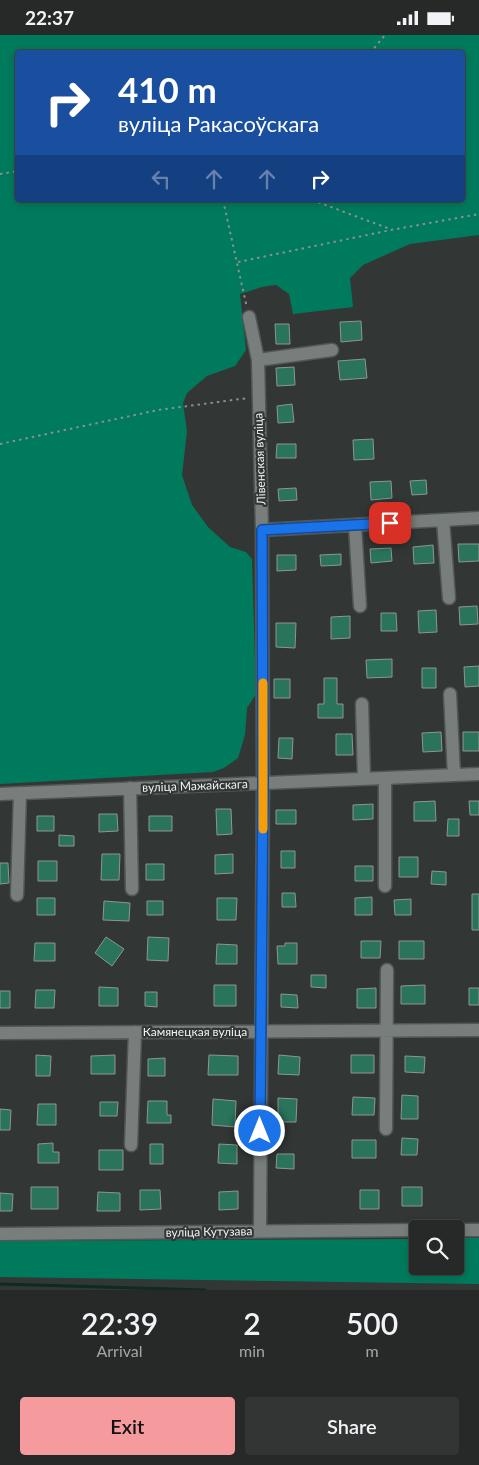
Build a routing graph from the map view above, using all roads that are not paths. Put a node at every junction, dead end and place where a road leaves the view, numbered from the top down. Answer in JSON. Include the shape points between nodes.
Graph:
{"nodes":[{"id":1,"x":249,"y":317,"type":"road end"},
{"id":2,"x":332,"y":351,"type":"dead end"},
{"id":3,"x":258,"y":361,"type":"junction"},
{"id":4,"x":479,"y":518,"type":"edge"},
{"id":5,"x":443,"y":520,"type":"junction"},
{"id":6,"x":355,"y":525,"type":"junction"},
{"id":7,"x":262,"y":530,"type":"junction"},
{"id":8,"x":449,"y":598,"type":"dead end"},
{"id":9,"x":360,"y":606,"type":"dead end"},
{"id":10,"x":450,"y":695,"type":"dead end"},
{"id":11,"x":362,"y":704,"type":"dead end"},
{"id":12,"x":479,"y":774,"type":"edge"},
{"id":13,"x":454,"y":775,"type":"junction"},
{"id":14,"x":384,"y":778,"type":"junction"},
{"id":15,"x":364,"y":779,"type":"junction"},
{"id":16,"x":263,"y":783,"type":"junction"},
{"id":17,"x":130,"y":788,"type":"junction"},
{"id":18,"x":0,"y":793,"type":"edge"},
{"id":19,"x":20,"y":793,"type":"junction"},
{"id":20,"x":385,"y":886,"type":"dead end"},
{"id":21,"x":132,"y":889,"type":"dead end"},
{"id":22,"x":17,"y":895,"type":"dead end"},
{"id":23,"x":387,"y":970,"type":"dead end"},
{"id":24,"x":479,"y":1030,"type":"edge"},
{"id":25,"x":260,"y":1031,"type":"junction"},
{"id":26,"x":388,"y":1031,"type":"junction"},
{"id":27,"x":135,"y":1032,"type":"junction"},
{"id":28,"x":0,"y":1033,"type":"edge"},
{"id":29,"x":386,"y":1129,"type":"dead end"},
{"id":30,"x":132,"y":1145,"type":"dead end"},
{"id":31,"x":409,"y":1230,"type":"edge"},
{"id":32,"x":464,"y":1230,"type":"edge"},
{"id":33,"x":479,"y":1230,"type":"edge"},
{"id":34,"x":260,"y":1231,"type":"junction"},
{"id":35,"x":0,"y":1233,"type":"edge"}],
"edges":[{"from":1,"to":3,"type":"street","name":"Лівенская вуліца"},
{"from":2,"to":3,"type":"street"},
{"from":3,"to":7,"type":"street","name":"Лівенская вуліца"},
{"from":4,"to":5,"type":"street"},
{"from":5,"to":6,"type":"street"},
{"from":5,"to":8,"type":"street"},
{"from":6,"to":7,"type":"street"},
{"from":6,"to":9,"type":"street"},
{"from":7,"to":16,"type":"street","name":"Лівенская вуліца"},
{"from":10,"to":13,"type":"street"},
{"from":11,"to":15,"type":"street"},
{"from":12,"to":13,"type":"street","name":"вуліца Мажайскага"},
{"from":13,"to":14,"type":"street","name":"вуліца Мажайскага"},
{"from":14,"to":15,"type":"street","name":"вуліца Мажайскага"},
{"from":14,"to":20,"type":"street"},
{"from":15,"to":16,"type":"street","name":"вуліца Мажайскага"},
{"from":16,"to":17,"type":"street","name":"вуліца Мажайскага"},
{"from":16,"to":25,"type":"street","name":"Лівенская вуліца"},
{"from":17,"to":19,"type":"street","name":"вуліца Мажайскага"},
{"from":17,"to":21,"type":"street"},
{"from":18,"to":19,"type":"street","name":"вуліца Мажайскага"},
{"from":19,"to":22,"type":"street"},
{"from":23,"to":26,"type":"street"},
{"from":24,"to":26,"type":"street","name":"Камянецкая вуліца"},
{"from":25,"to":26,"type":"street","name":"Камянецкая вуліца"},
{"from":25,"to":27,"type":"street","name":"Камянецкая вуліца"},
{"from":25,"to":34,"type":"street","name":"Лівенская вуліца"},
{"from":26,"to":29,"type":"street"},
{"from":27,"to":28,"type":"street","name":"Камянецкая вуліца"},
{"from":27,"to":30,"type":"street"},
{"from":31,"to":34,"type":"street","name":"вуліца Кутузава"},
{"from":32,"to":33,"type":"street"},
{"from":34,"to":35,"type":"street","name":"вуліца Кутузава"}]}
